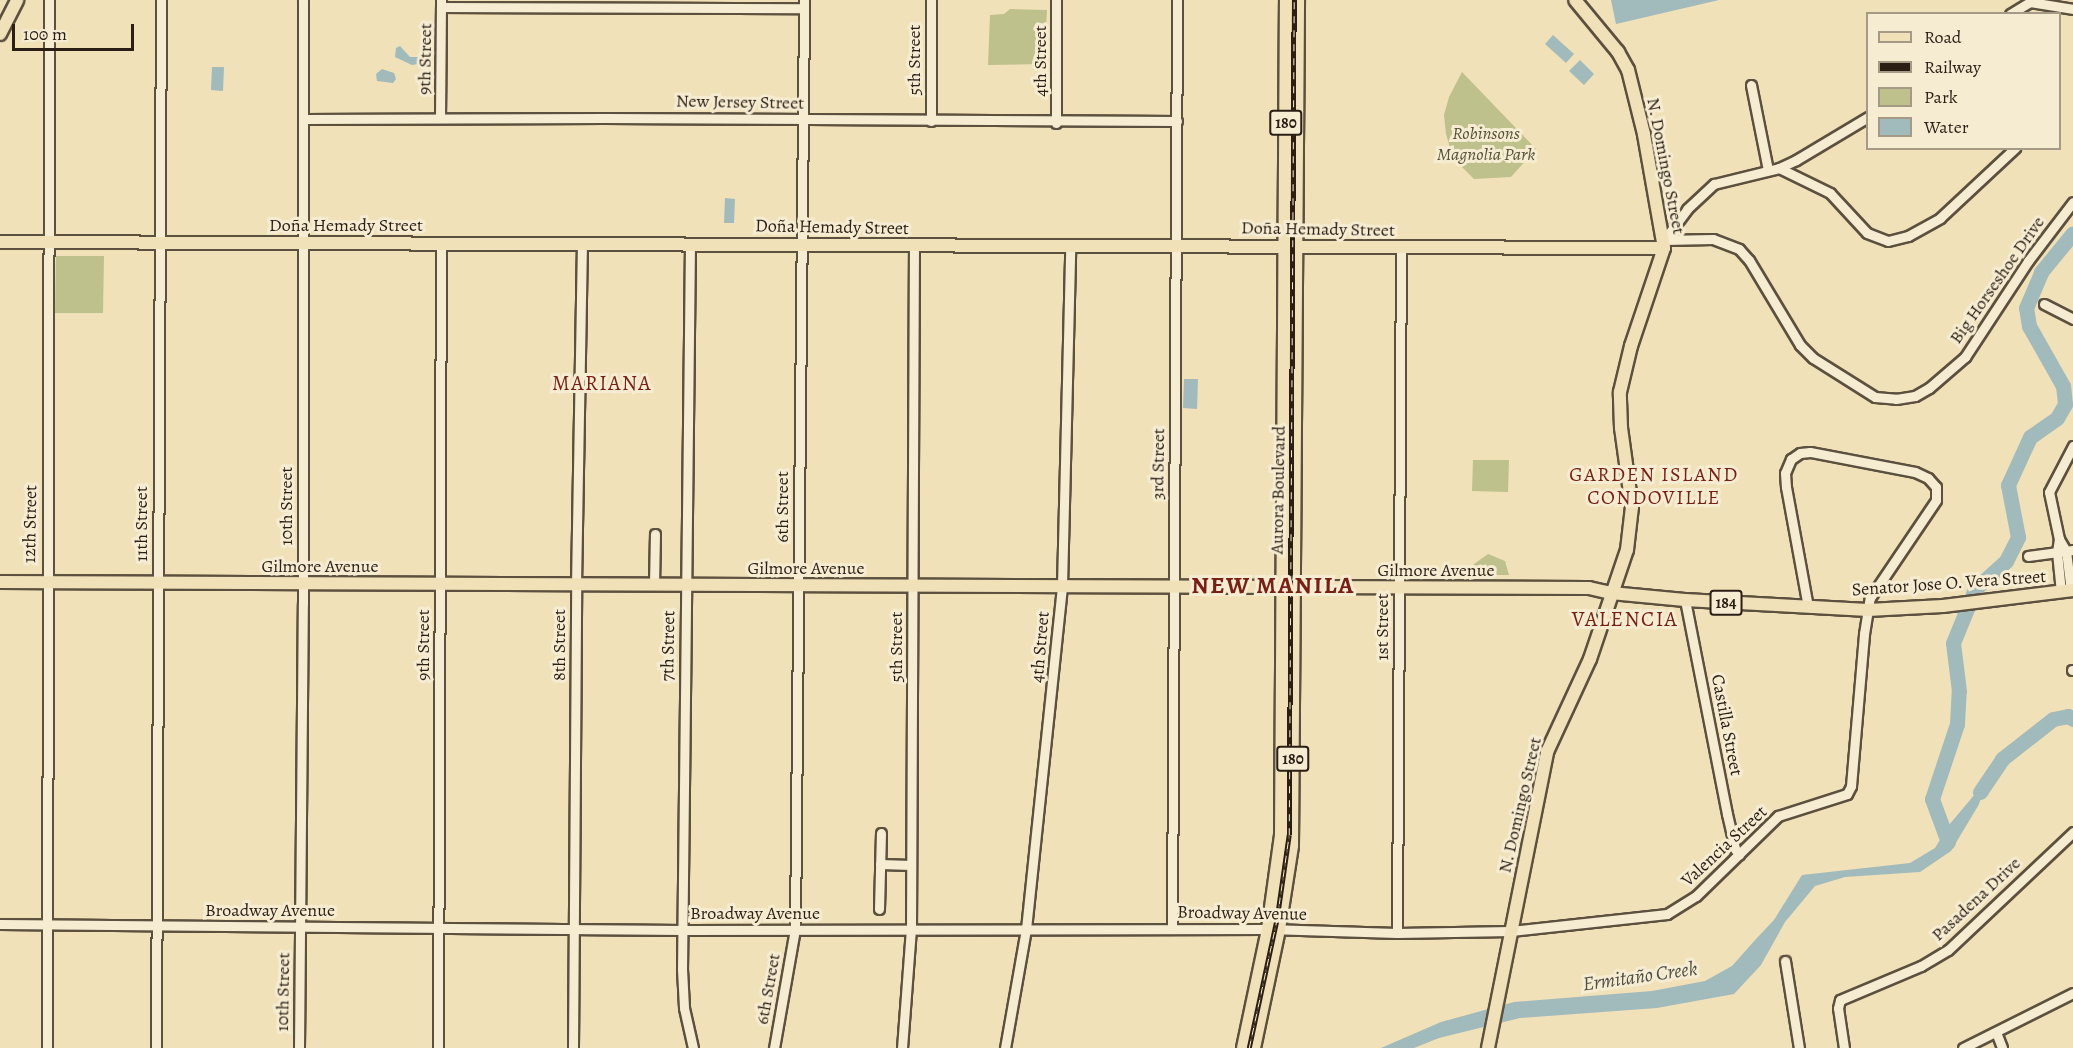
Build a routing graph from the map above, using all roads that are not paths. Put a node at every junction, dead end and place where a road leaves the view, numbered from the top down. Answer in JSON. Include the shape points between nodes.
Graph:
{"nodes":[{"id":1,"x":17,"y":0,"type":"edge"},
{"id":2,"x":49,"y":0,"type":"edge"},
{"id":3,"x":162,"y":0,"type":"edge"},
{"id":4,"x":303,"y":0,"type":"edge"},
{"id":5,"x":931,"y":0,"type":"edge"},
{"id":6,"x":1056,"y":0,"type":"edge"},
{"id":7,"x":1176,"y":0,"type":"edge"},
{"id":8,"x":1286,"y":0,"type":"edge"},
{"id":9,"x":1298,"y":0,"type":"edge"},
{"id":10,"x":1575,"y":0,"type":"edge"},
{"id":11,"x":2058,"y":2,"type":"edge"},
{"id":12,"x":570,"y":3,"type":"edge"},
{"id":13,"x":441,"y":4,"type":"edge"},
{"id":14,"x":804,"y":4,"type":"edge"},
{"id":15,"x":2073,"y":9,"type":"edge"},
{"id":16,"x":2013,"y":12,"type":"edge"},
{"id":17,"x":0,"y":34,"type":"edge"},
{"id":18,"x":1751,"y":86,"type":"dead end"},
{"id":19,"x":440,"y":118,"type":"junction"},
{"id":20,"x":1866,"y":118,"type":"edge"},
{"id":21,"x":303,"y":119,"type":"junction"},
{"id":22,"x":801,"y":120,"type":"junction"},
{"id":23,"x":931,"y":121,"type":"junction"},
{"id":24,"x":1177,"y":121,"type":"junction"},
{"id":25,"x":1056,"y":123,"type":"junction"},
{"id":26,"x":2013,"y":150,"type":"edge"},
{"id":27,"x":1779,"y":168,"type":"junction"},
{"id":28,"x":1768,"y":170,"type":"junction"},
{"id":29,"x":2073,"y":202,"type":"edge"},
{"id":30,"x":0,"y":242,"type":"edge"},
{"id":31,"x":48,"y":242,"type":"junction"},
{"id":32,"x":161,"y":242,"type":"junction"},
{"id":33,"x":441,"y":242,"type":"junction"},
{"id":34,"x":303,"y":243,"type":"junction"},
{"id":35,"x":582,"y":243,"type":"junction"},
{"id":36,"x":690,"y":243,"type":"junction"},
{"id":37,"x":1664,"y":244,"type":"junction"},
{"id":38,"x":800,"y":245,"type":"junction"},
{"id":39,"x":914,"y":246,"type":"junction"},
{"id":40,"x":1291,"y":246,"type":"junction"},
{"id":41,"x":1070,"y":247,"type":"junction"},
{"id":42,"x":1176,"y":247,"type":"junction"},
{"id":43,"x":1401,"y":248,"type":"junction"},
{"id":44,"x":2044,"y":304,"type":"dead end"},
{"id":45,"x":2073,"y":320,"type":"edge"},
{"id":46,"x":2072,"y":448,"type":"edge"},
{"id":47,"x":655,"y":534,"type":"dead end"},
{"id":48,"x":2065,"y":551,"type":"edge"},
{"id":49,"x":2028,"y":556,"type":"dead end"},
{"id":50,"x":0,"y":582,"type":"edge"},
{"id":51,"x":46,"y":582,"type":"junction"},
{"id":52,"x":158,"y":583,"type":"junction"},
{"id":53,"x":302,"y":584,"type":"junction"},
{"id":54,"x":440,"y":584,"type":"junction"},
{"id":55,"x":576,"y":585,"type":"junction"},
{"id":56,"x":654,"y":585,"type":"junction"},
{"id":57,"x":686,"y":585,"type":"junction"},
{"id":58,"x":913,"y":586,"type":"junction"},
{"id":59,"x":1062,"y":586,"type":"junction"},
{"id":60,"x":798,"y":587,"type":"junction"},
{"id":61,"x":1288,"y":587,"type":"junction"},
{"id":62,"x":1172,"y":588,"type":"junction"},
{"id":63,"x":1398,"y":588,"type":"junction"},
{"id":64,"x":2068,"y":591,"type":"edge"},
{"id":65,"x":1611,"y":593,"type":"junction"},
{"id":66,"x":1685,"y":600,"type":"junction"},
{"id":67,"x":1808,"y":607,"type":"junction"},
{"id":68,"x":1868,"y":610,"type":"junction"},
{"id":69,"x":2073,"y":832,"type":"edge"},
{"id":70,"x":881,"y":833,"type":"dead end"},
{"id":71,"x":1739,"y":855,"type":"junction"},
{"id":72,"x":880,"y":864,"type":"junction"},
{"id":73,"x":911,"y":866,"type":"junction"},
{"id":74,"x":879,"y":909,"type":"dead end"},
{"id":75,"x":0,"y":924,"type":"edge"},
{"id":76,"x":47,"y":924,"type":"junction"},
{"id":77,"x":157,"y":925,"type":"junction"},
{"id":78,"x":300,"y":927,"type":"junction"},
{"id":79,"x":439,"y":928,"type":"junction"},
{"id":80,"x":574,"y":929,"type":"junction"},
{"id":81,"x":795,"y":929,"type":"junction"},
{"id":82,"x":911,"y":929,"type":"junction"},
{"id":83,"x":1026,"y":929,"type":"junction"},
{"id":84,"x":1172,"y":929,"type":"junction"},
{"id":85,"x":1274,"y":929,"type":"junction"},
{"id":86,"x":682,"y":930,"type":"junction"},
{"id":87,"x":1511,"y":932,"type":"junction"},
{"id":88,"x":1397,"y":933,"type":"junction"},
{"id":89,"x":1785,"y":961,"type":"dead end"},
{"id":90,"x":2073,"y":993,"type":"edge"},
{"id":91,"x":1996,"y":1032,"type":"junction"},
{"id":92,"x":47,"y":1048,"type":"edge"},
{"id":93,"x":156,"y":1048,"type":"edge"},
{"id":94,"x":299,"y":1048,"type":"edge"},
{"id":95,"x":438,"y":1048,"type":"edge"},
{"id":96,"x":573,"y":1048,"type":"edge"},
{"id":97,"x":693,"y":1048,"type":"edge"},
{"id":98,"x":774,"y":1048,"type":"edge"},
{"id":99,"x":902,"y":1048,"type":"edge"},
{"id":100,"x":1005,"y":1048,"type":"edge"},
{"id":101,"x":1243,"y":1048,"type":"edge"},
{"id":102,"x":1254,"y":1048,"type":"edge"},
{"id":103,"x":1488,"y":1048,"type":"edge"},
{"id":104,"x":1799,"y":1048,"type":"edge"},
{"id":105,"x":1844,"y":1048,"type":"edge"},
{"id":106,"x":1963,"y":1048,"type":"edge"},
{"id":107,"x":2002,"y":1048,"type":"edge"}],
"edges":[{"from":1,"to":17,"type":"main road"},
{"from":2,"to":31,"type":"street","name":"12th Street"},
{"from":3,"to":32,"type":"street","name":"11th Street"},
{"from":4,"to":21,"type":"street","name":"10th Street"},
{"from":5,"to":23,"type":"street","name":"5th Street"},
{"from":6,"to":25,"type":"street","name":"4th Street"},
{"from":7,"to":24,"type":"street","name":"3rd Street"},
{"from":8,"to":40,"type":"main road","name":"Aurora Boulevard","number":"180"},
{"from":9,"to":40,"type":"main road","name":"Aurora Boulevard","number":"180"},
{"from":10,"to":37,"type":"main road","name":"N. Domingo Street","via":[[1628,70]]},
{"from":11,"to":15,"type":"street"},
{"from":11,"to":16,"type":"street","via":[[2030,2]]},
{"from":12,"to":13,"type":"street"},
{"from":12,"to":14,"type":"street"},
{"from":13,"to":19,"type":"street","name":"9th Street"},
{"from":14,"to":22,"type":"street","name":"6th Street"},
{"from":18,"to":28,"type":"street"},
{"from":19,"to":21,"type":"street","name":"New Jersey Street"},
{"from":19,"to":22,"type":"street","name":"New Jersey Street"},
{"from":20,"to":27,"type":"street"},
{"from":21,"to":34,"type":"street","name":"10th Street"},
{"from":22,"to":23,"type":"street","name":"New Jersey Street"},
{"from":22,"to":38,"type":"street","name":"6th Street"},
{"from":23,"to":25,"type":"street","name":"New Jersey Street"},
{"from":24,"to":25,"type":"street","name":"New Jersey Street"},
{"from":24,"to":42,"type":"street","name":"3rd Street"},
{"from":26,"to":27,"type":"street","via":[[1940,219],[1908,236],[1888,241],[1867,233],[1830,193]]},
{"from":27,"to":28,"type":"street"},
{"from":28,"to":37,"type":"street","via":[[1714,184],[1687,209]]},
{"from":29,"to":37,"type":"street","name":"Big Horseshoe Drive","via":[[2028,261],[1965,357],[1929,388],[1915,396],[1896,399],[1875,396],[1813,358],[1800,345],[1749,260],[1738,249],[1713,239]]},
{"from":30,"to":31,"type":"main road","name":"Doña Hemady Street"},
{"from":31,"to":32,"type":"main road","name":"Doña Hemady Street"},
{"from":31,"to":51,"type":"street","name":"12th Street"},
{"from":32,"to":34,"type":"main road","name":"Doña Hemady Street"},
{"from":32,"to":52,"type":"street","name":"11th Street"},
{"from":33,"to":34,"type":"main road","name":"Doña Hemady Street"},
{"from":33,"to":35,"type":"main road","name":"Doña Hemady Street"},
{"from":33,"to":54,"type":"street","name":"9th Street"},
{"from":34,"to":53,"type":"street","name":"10th Street"},
{"from":35,"to":36,"type":"main road","name":"Doña Hemady Street"},
{"from":35,"to":55,"type":"street","name":"8th Street"},
{"from":36,"to":38,"type":"main road","name":"Doña Hemady Street"},
{"from":36,"to":57,"type":"street","name":"7th Street"},
{"from":37,"to":43,"type":"main road","name":"Doña Hemady Street"},
{"from":37,"to":65,"type":"main road","name":"N. Domingo Street","via":[[1622,379],[1619,403],[1632,507],[1627,550]]},
{"from":38,"to":39,"type":"main road","name":"Doña Hemady Street"},
{"from":38,"to":60,"type":"street","name":"6th Street"},
{"from":39,"to":41,"type":"main road","name":"Doña Hemady Street"},
{"from":39,"to":58,"type":"street","name":"5th Street"},
{"from":40,"to":42,"type":"main road","name":"Doña Hemady Street"},
{"from":40,"to":43,"type":"main road","name":"Doña Hemady Street"},
{"from":40,"to":61,"type":"main road","name":"Aurora Boulevard","number":"180"},
{"from":41,"to":42,"type":"main road","name":"Doña Hemady Street"},
{"from":41,"to":59,"type":"street","name":"4th Street"},
{"from":42,"to":62,"type":"street","name":"3rd Street"},
{"from":43,"to":63,"type":"street","name":"1st Street"},
{"from":44,"to":45,"type":"street"},
{"from":46,"to":48,"type":"street","via":[[2050,487],[2059,539]]},
{"from":47,"to":56,"type":"street"},
{"from":48,"to":49,"type":"street"},
{"from":48,"to":64,"type":"street"},
{"from":50,"to":51,"type":"main road","name":"Gilmore Avenue"},
{"from":51,"to":52,"type":"main road","name":"Gilmore Avenue"},
{"from":51,"to":76,"type":"street","name":"12th Street"},
{"from":52,"to":53,"type":"main road","name":"Gilmore Avenue"},
{"from":52,"to":77,"type":"street","name":"11th Street"},
{"from":53,"to":54,"type":"main road","name":"Gilmore Avenue"},
{"from":53,"to":78,"type":"street","name":"10th Street"},
{"from":54,"to":55,"type":"main road","name":"Gilmore Avenue"},
{"from":54,"to":79,"type":"street","name":"9th Street"},
{"from":55,"to":56,"type":"main road","name":"Gilmore Avenue"},
{"from":55,"to":80,"type":"street","name":"8th Street"},
{"from":56,"to":57,"type":"main road","name":"Gilmore Avenue"},
{"from":57,"to":60,"type":"main road","name":"Gilmore Avenue"},
{"from":57,"to":86,"type":"street","name":"7th Street"},
{"from":58,"to":59,"type":"main road","name":"Gilmore Avenue"},
{"from":58,"to":60,"type":"main road","name":"Gilmore Avenue"},
{"from":58,"to":73,"type":"street","name":"5th Street"},
{"from":59,"to":62,"type":"main road","name":"Gilmore Avenue"},
{"from":59,"to":83,"type":"street","name":"4th Street"},
{"from":60,"to":81,"type":"street","name":"6th Street"},
{"from":61,"to":62,"type":"main road","name":"Gilmore Avenue"},
{"from":61,"to":63,"type":"main road","name":"Gilmore Avenue","number":"184"},
{"from":61,"to":85,"type":"main road","name":"Aurora Boulevard","number":"180","via":[[1281,835]]},
{"from":62,"to":84,"type":"street","name":"3rd Street"},
{"from":63,"to":65,"type":"main road","name":"Gilmore Avenue","number":"184","via":[[1589,588]]},
{"from":63,"to":88,"type":"street","name":"1st Street"},
{"from":64,"to":68,"type":"main road","name":"Senator Jose O. Vera Street","number":"184","via":[[1943,606]]},
{"from":65,"to":66,"type":"main road","name":"Senator Jose O. Vera Street","number":"184"},
{"from":65,"to":87,"type":"main road","name":"N. Domingo Street","via":[[1590,659],[1547,752]]},
{"from":66,"to":67,"type":"main road","name":"Senator Jose O. Vera Street","number":"184"},
{"from":66,"to":71,"type":"street","name":"Castilla Street","via":[[1727,813]]},
{"from":67,"to":68,"type":"main road","name":"Senator Jose O. Vera Street","number":"184"},
{"from":67,"to":68,"type":"street","via":[[1785,476],[1791,459],[1810,452],[1915,472],[1936,487],[1936,500],[1870,598]]},
{"from":68,"to":71,"type":"street","name":"Valencia Street","via":[[1851,786],[1847,794],[1778,816]]},
{"from":69,"to":105,"type":"street","name":"Pasadena Drive","via":[[1948,950],[1921,966],[1840,1000]]},
{"from":70,"to":72,"type":"street"},
{"from":71,"to":87,"type":"street","name":"Valencia Street","via":[[1695,896],[1667,914]]},
{"from":72,"to":73,"type":"street"},
{"from":72,"to":74,"type":"street"},
{"from":73,"to":82,"type":"street","name":"5th Street"},
{"from":75,"to":76,"type":"street","name":"Broadway Avenue"},
{"from":76,"to":77,"type":"street","name":"Broadway Avenue"},
{"from":76,"to":92,"type":"street","name":"12th Street"},
{"from":77,"to":78,"type":"street","name":"Broadway Avenue"},
{"from":77,"to":93,"type":"street","name":"11th Street"},
{"from":78,"to":79,"type":"street","name":"Broadway Avenue"},
{"from":78,"to":94,"type":"street","name":"10th Street"},
{"from":79,"to":80,"type":"street","name":"Broadway Avenue"},
{"from":79,"to":95,"type":"street","name":"9th Street"},
{"from":80,"to":86,"type":"street","name":"Broadway Avenue"},
{"from":80,"to":96,"type":"street","name":"8th Street"},
{"from":81,"to":82,"type":"street","name":"Broadway Avenue"},
{"from":81,"to":86,"type":"street","name":"Broadway Avenue"},
{"from":81,"to":98,"type":"street","name":"6th Street"},
{"from":82,"to":83,"type":"street","name":"Broadway Avenue"},
{"from":82,"to":99,"type":"street","name":"5th Street"},
{"from":83,"to":84,"type":"street","name":"Broadway Avenue"},
{"from":83,"to":100,"type":"street","name":"4th Street"},
{"from":84,"to":85,"type":"street","name":"Broadway Avenue"},
{"from":85,"to":88,"type":"street","name":"Broadway Avenue"},
{"from":85,"to":101,"type":"main road","name":"Aurora Boulevard","number":"180"},
{"from":85,"to":102,"type":"main road","name":"Aurora Boulevard","number":"180"},
{"from":86,"to":97,"type":"street","name":"7th Street","via":[[684,1008]]},
{"from":87,"to":88,"type":"street","name":"Broadway Avenue"},
{"from":87,"to":103,"type":"main road","name":"N. Domingo Street"},
{"from":89,"to":104,"type":"street"},
{"from":90,"to":91,"type":"street"},
{"from":91,"to":106,"type":"street"},
{"from":91,"to":107,"type":"street"}]}
